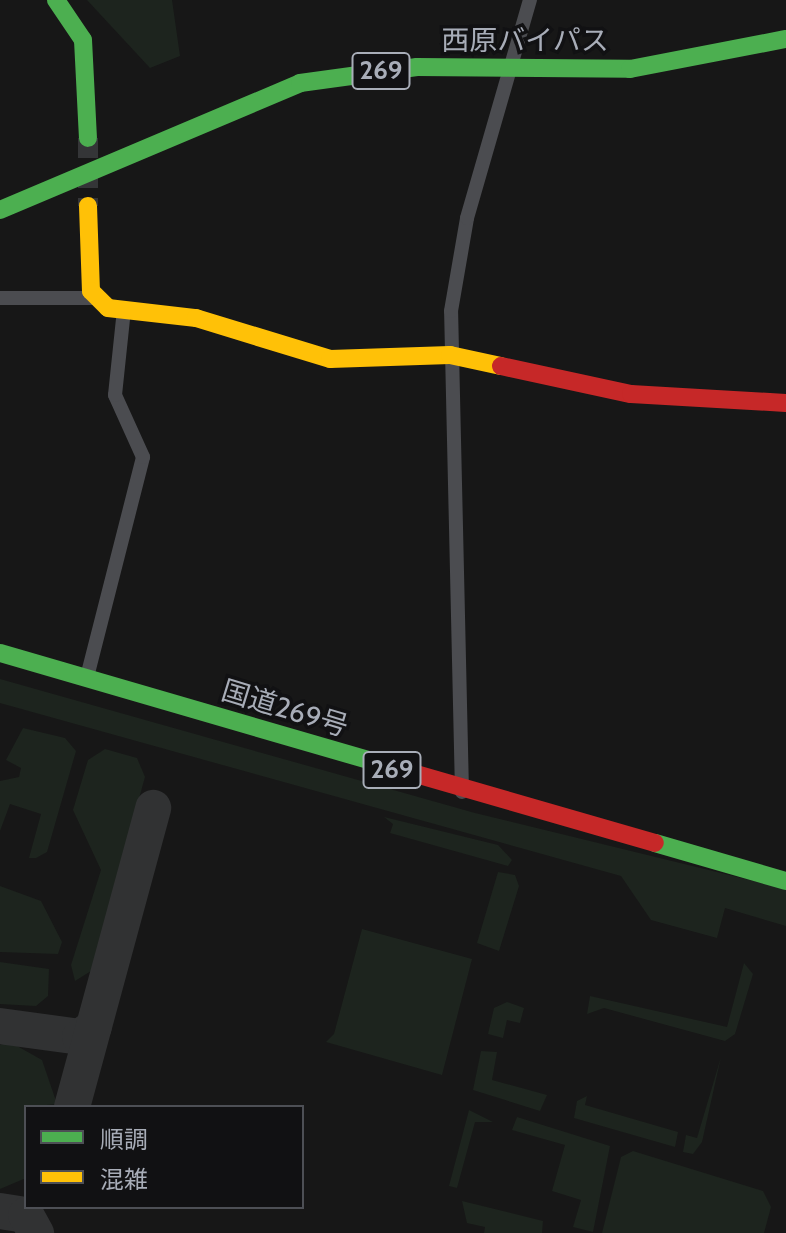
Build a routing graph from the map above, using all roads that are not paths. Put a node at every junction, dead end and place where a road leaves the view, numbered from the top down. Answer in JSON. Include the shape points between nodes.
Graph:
{"nodes":[{"id":1,"x":56,"y":0,"type":"edge"},
{"id":2,"x":530,"y":0,"type":"edge"},
{"id":3,"x":786,"y":39,"type":"edge"},
{"id":4,"x":512,"y":70,"type":"junction"},
{"id":5,"x":88,"y":138,"type":"tunnel mouth"},
{"id":6,"x":88,"y":206,"type":"tunnel mouth"},
{"id":7,"x":0,"y":210,"type":"edge"},
{"id":8,"x":0,"y":298,"type":"edge"},
{"id":9,"x":94,"y":298,"type":"junction"},
{"id":10,"x":124,"y":309,"type":"junction"},
{"id":11,"x":450,"y":355,"type":"junction"},
{"id":12,"x":786,"y":403,"type":"edge"},
{"id":13,"x":0,"y":653,"type":"edge"},
{"id":14,"x":87,"y":677,"type":"junction"},
{"id":15,"x":462,"y":792,"type":"junction"},
{"id":16,"x":786,"y":881,"type":"edge"}],
"edges":[{"from":1,"to":5,"type":"main road","via":[[83,40]]},
{"from":2,"to":4,"type":"street"},
{"from":3,"to":4,"type":"main road","name":"西原バイパス","number":"269","via":[[630,69]]},
{"from":4,"to":7,"type":"main road","name":"西原バイパス","number":"269","via":[[417,67],[300,83]]},
{"from":4,"to":11,"type":"street","via":[[467,218]]},
{"from":6,"to":9,"type":"main road"},
{"from":8,"to":9,"type":"street"},
{"from":9,"to":10,"type":"main road"},
{"from":10,"to":11,"type":"main road","via":[[196,318],[330,359]]},
{"from":10,"to":14,"type":"street","via":[[115,395],[143,457]]},
{"from":11,"to":12,"type":"main road","via":[[631,394]]},
{"from":11,"to":15,"type":"street"},
{"from":13,"to":14,"type":"main road","name":"国道269号","number":"269"},
{"from":14,"to":15,"type":"main road","name":"国道269号","number":"269"},
{"from":15,"to":16,"type":"main road","name":"国道269号","number":"269"}]}
